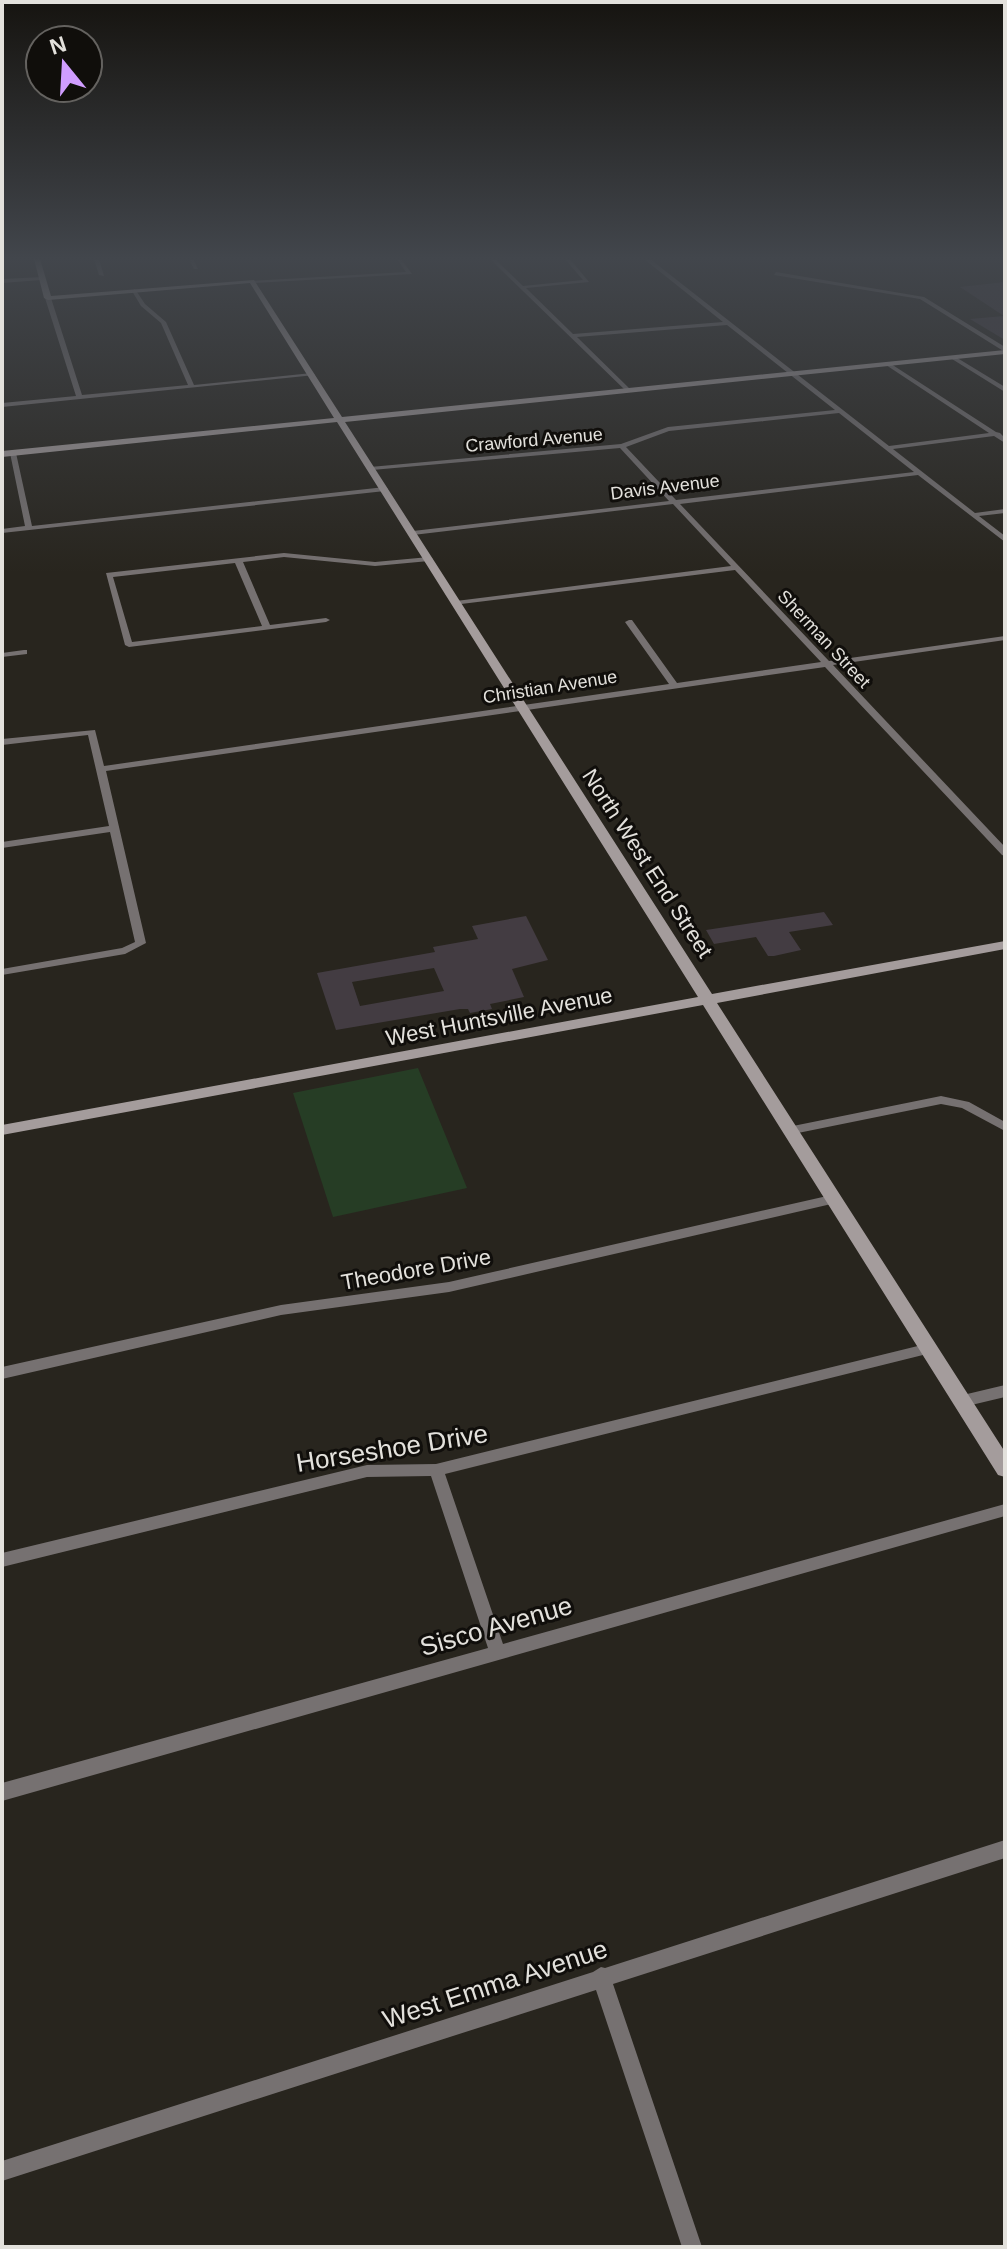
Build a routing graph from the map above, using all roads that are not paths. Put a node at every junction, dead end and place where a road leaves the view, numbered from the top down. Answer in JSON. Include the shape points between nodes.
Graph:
{"nodes":[{"id":1,"x":69,"y":364,"type":"edge"},
{"id":2,"x":182,"y":364,"type":"edge"},
{"id":3,"x":305,"y":364,"type":"edge"},
{"id":4,"x":601,"y":364,"type":"edge"},
{"id":5,"x":780,"y":364,"type":"edge"},
{"id":6,"x":888,"y":364,"type":"joint"},
{"id":7,"x":963,"y":364,"type":"edge"},
{"id":8,"x":793,"y":374,"type":"junction"},
{"id":9,"x":312,"y":375,"type":"junction"},
{"id":10,"x":192,"y":387,"type":"junction"},
{"id":11,"x":628,"y":390,"type":"junction"},
{"id":12,"x":1005,"y":390,"type":"edge"},
{"id":13,"x":80,"y":398,"type":"junction"},
{"id":14,"x":2,"y":405,"type":"edge"},
{"id":15,"x":839,"y":411,"type":"junction"},
{"id":16,"x":340,"y":420,"type":"junction"},
{"id":17,"x":1005,"y":434,"type":"edge"},
{"id":18,"x":995,"y":435,"type":"junction"},
{"id":19,"x":1005,"y":441,"type":"edge"},
{"id":20,"x":622,"y":446,"type":"junction"},
{"id":21,"x":887,"y":448,"type":"junction"},
{"id":22,"x":7,"y":454,"type":"edge"},
{"id":23,"x":372,"y":468,"type":"junction"},
{"id":24,"x":920,"y":473,"type":"junction"},
{"id":25,"x":385,"y":489,"type":"junction"},
{"id":26,"x":673,"y":502,"type":"junction"},
{"id":27,"x":1005,"y":511,"type":"edge"},
{"id":28,"x":974,"y":515,"type":"junction"},
{"id":29,"x":29,"y":528,"type":"junction"},
{"id":30,"x":2,"y":531,"type":"edge"},
{"id":31,"x":413,"y":533,"type":"junction"},
{"id":32,"x":1005,"y":540,"type":"edge"},
{"id":33,"x":429,"y":559,"type":"junction"},
{"id":34,"x":238,"y":560,"type":"junction"},
{"id":35,"x":734,"y":568,"type":"junction"},
{"id":36,"x":456,"y":603,"type":"junction"},
{"id":37,"x":326,"y":620,"type":"dead end"},
{"id":38,"x":629,"y":622,"type":"dead end"},
{"id":39,"x":267,"y":627,"type":"junction"},
{"id":40,"x":1005,"y":638,"type":"edge"},
{"id":41,"x":991,"y":639,"type":"junction"},
{"id":42,"x":1005,"y":651,"type":"edge"},
{"id":43,"x":24,"y":652,"type":"dead end"},
{"id":44,"x":2,"y":655,"type":"edge"},
{"id":45,"x":824,"y":664,"type":"junction"},
{"id":46,"x":674,"y":685,"type":"junction"},
{"id":47,"x":523,"y":708,"type":"junction"},
{"id":48,"x":2,"y":742,"type":"edge"},
{"id":49,"x":100,"y":769,"type":"junction"},
{"id":50,"x":115,"y":828,"type":"junction"},
{"id":51,"x":2,"y":845,"type":"edge"},
{"id":52,"x":1005,"y":853,"type":"edge"},
{"id":53,"x":1005,"y":945,"type":"edge"},
{"id":54,"x":2,"y":972,"type":"edge"},
{"id":55,"x":709,"y":999,"type":"junction"},
{"id":56,"x":1005,"y":1127,"type":"edge"},
{"id":57,"x":2,"y":1130,"type":"edge"},
{"id":58,"x":793,"y":1130,"type":"junction"},
{"id":59,"x":836,"y":1199,"type":"junction"},
{"id":60,"x":930,"y":1348,"type":"junction"},
{"id":61,"x":2,"y":1373,"type":"edge"},
{"id":62,"x":1005,"y":1391,"type":"edge"},
{"id":63,"x":963,"y":1401,"type":"junction"},
{"id":64,"x":1005,"y":1469,"type":"edge"},
{"id":65,"x":436,"y":1470,"type":"junction"},
{"id":66,"x":1005,"y":1510,"type":"edge"},
{"id":67,"x":2,"y":1560,"type":"edge"},
{"id":68,"x":497,"y":1650,"type":"junction"},
{"id":69,"x":2,"y":1792,"type":"edge"},
{"id":70,"x":1005,"y":1849,"type":"edge"},
{"id":71,"x":601,"y":1976,"type":"junction"},
{"id":72,"x":2,"y":2171,"type":"edge"},
{"id":73,"x":692,"y":2247,"type":"edge"}],
"edges":[{"from":1,"to":13,"type":"street"},
{"from":2,"to":10,"type":"street"},
{"from":3,"to":9,"type":"street","name":"North West End Street"},
{"from":4,"to":11,"type":"street"},
{"from":5,"to":8,"type":"street"},
{"from":6,"to":8,"type":"street"},
{"from":6,"to":18,"type":"street"},
{"from":7,"to":12,"type":"street"},
{"from":8,"to":11,"type":"street"},
{"from":8,"to":15,"type":"street"},
{"from":9,"to":10,"type":"street"},
{"from":9,"to":16,"type":"street","name":"North West End Street"},
{"from":10,"to":13,"type":"street"},
{"from":11,"to":16,"type":"street"},
{"from":13,"to":14,"type":"street"},
{"from":15,"to":20,"type":"street","name":"Crawford Avenue","via":[[668,429]]},
{"from":15,"to":21,"type":"street"},
{"from":16,"to":22,"type":"street"},
{"from":16,"to":23,"type":"street","name":"North West End Street"},
{"from":17,"to":18,"type":"street"},
{"from":18,"to":19,"type":"street"},
{"from":18,"to":21,"type":"street"},
{"from":20,"to":23,"type":"street","name":"Crawford Avenue"},
{"from":20,"to":26,"type":"street","name":"Sherman Street"},
{"from":21,"to":24,"type":"street"},
{"from":22,"to":29,"type":"street"},
{"from":23,"to":25,"type":"street","name":"North West End Street"},
{"from":24,"to":26,"type":"street","name":"Davis Avenue"},
{"from":24,"to":28,"type":"street"},
{"from":25,"to":29,"type":"street"},
{"from":25,"to":31,"type":"street","name":"North West End Street"},
{"from":26,"to":31,"type":"street","name":"Davis Avenue"},
{"from":26,"to":35,"type":"street","name":"Sherman Street"},
{"from":27,"to":28,"type":"street"},
{"from":28,"to":32,"type":"street"},
{"from":29,"to":30,"type":"street"},
{"from":31,"to":33,"type":"street","name":"North West End Street"},
{"from":33,"to":34,"type":"street","via":[[375,564],[284,555]]},
{"from":33,"to":36,"type":"street","name":"North West End Street"},
{"from":34,"to":39,"type":"street"},
{"from":34,"to":39,"type":"street","via":[[109,575],[129,645]]},
{"from":35,"to":36,"type":"street"},
{"from":35,"to":45,"type":"street","name":"Sherman Street"},
{"from":36,"to":47,"type":"street","name":"North West End Street"},
{"from":37,"to":39,"type":"street"},
{"from":38,"to":46,"type":"street"},
{"from":40,"to":41,"type":"street","name":"Christian Avenue"},
{"from":41,"to":42,"type":"street"},
{"from":41,"to":45,"type":"street","name":"Christian Avenue"},
{"from":43,"to":44,"type":"street"},
{"from":45,"to":46,"type":"street","name":"Christian Avenue"},
{"from":45,"to":52,"type":"street","name":"Sherman Street"},
{"from":46,"to":47,"type":"street","name":"Christian Avenue"},
{"from":47,"to":49,"type":"street","name":"Christian Avenue"},
{"from":47,"to":55,"type":"street","name":"North West End Street"},
{"from":48,"to":49,"type":"street","via":[[90,731]]},
{"from":49,"to":50,"type":"street"},
{"from":50,"to":51,"type":"street"},
{"from":50,"to":54,"type":"street","via":[[141,939],[138,946]]},
{"from":53,"to":55,"type":"street","name":"West Huntsville Avenue"},
{"from":55,"to":57,"type":"street","name":"West Huntsville Avenue"},
{"from":55,"to":58,"type":"street","name":"North West End Street"},
{"from":56,"to":58,"type":"street","via":[[965,1105],[941,1100]]},
{"from":58,"to":59,"type":"street","name":"North West End Street"},
{"from":59,"to":60,"type":"street","name":"North West End Street"},
{"from":59,"to":61,"type":"street","name":"Theodore Drive","via":[[449,1287],[281,1310]]},
{"from":60,"to":63,"type":"street","name":"North West End Street"},
{"from":60,"to":65,"type":"street","name":"Horseshoe Drive"},
{"from":62,"to":63,"type":"street"},
{"from":63,"to":64,"type":"street","name":"North West End Street"},
{"from":65,"to":67,"type":"street","name":"Horseshoe Drive","via":[[367,1471]]},
{"from":65,"to":68,"type":"street"},
{"from":66,"to":68,"type":"street","name":"Sisco Avenue"},
{"from":68,"to":69,"type":"street","name":"Sisco Avenue"},
{"from":70,"to":71,"type":"street","name":"West Emma Avenue"},
{"from":71,"to":72,"type":"street","name":"West Emma Avenue"},
{"from":71,"to":73,"type":"street"}]}
